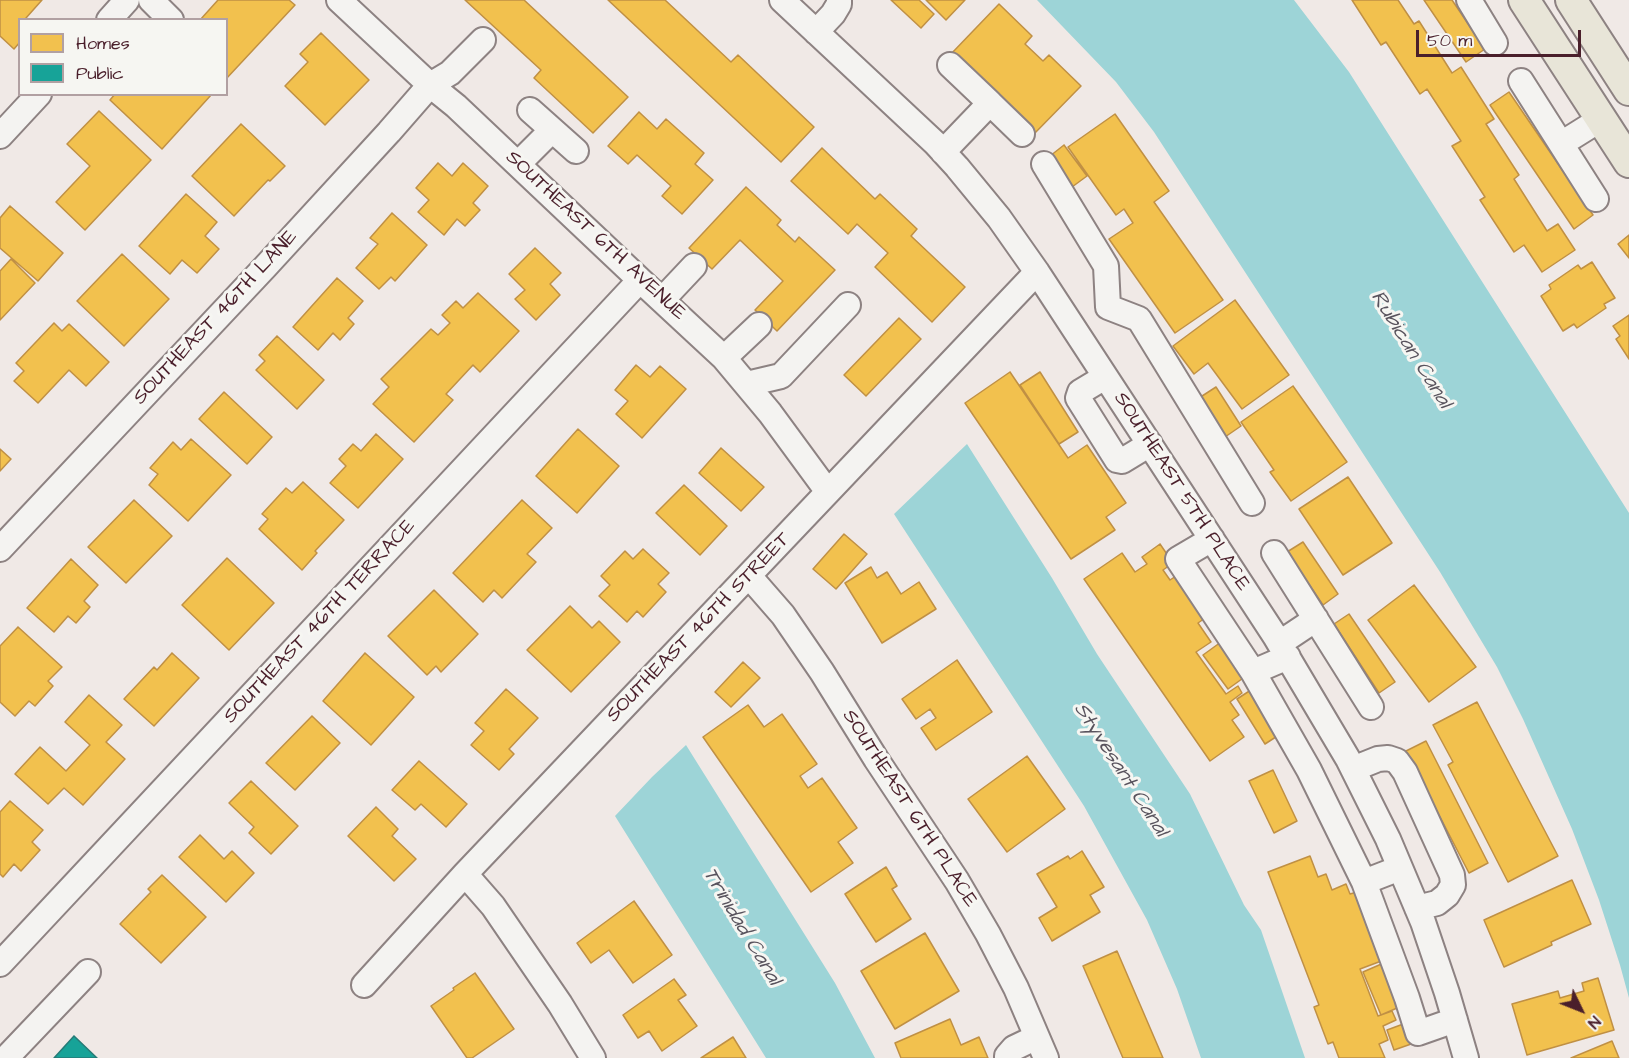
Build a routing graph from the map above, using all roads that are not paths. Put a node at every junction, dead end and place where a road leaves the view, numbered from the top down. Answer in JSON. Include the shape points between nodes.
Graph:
{"nodes":[{"id":1,"x":127,"y":0,"type":"edge"},
{"id":2,"x":151,"y":0,"type":"edge"},
{"id":3,"x":782,"y":0,"type":"edge"},
{"id":4,"x":839,"y":0,"type":"edge"},
{"id":5,"x":1469,"y":0,"type":"edge"},
{"id":6,"x":1524,"y":0,"type":"edge"},
{"id":7,"x":1571,"y":0,"type":"edge"},
{"id":8,"x":343,"y":1,"type":"edge"},
{"id":9,"x":111,"y":18,"type":"edge"},
{"id":10,"x":169,"y":18,"type":"edge"},
{"id":11,"x":816,"y":32,"type":"junction"},
{"id":12,"x":483,"y":40,"type":"dead end"},
{"id":13,"x":1496,"y":43,"type":"dead end"},
{"id":14,"x":950,"y":65,"type":"dead end"},
{"id":15,"x":1521,"y":81,"type":"dead end"},
{"id":16,"x":430,"y":85,"type":"junction"},
{"id":17,"x":1629,"y":90,"type":"edge"},
{"id":18,"x":37,"y":96,"type":"edge"},
{"id":19,"x":990,"y":104,"type":"junction"},
{"id":20,"x":530,"y":110,"type":"dead end"},
{"id":21,"x":1601,"y":119,"type":"junction"},
{"id":22,"x":552,"y":130,"type":"junction"},
{"id":23,"x":1022,"y":134,"type":"dead end"},
{"id":24,"x":0,"y":136,"type":"edge"},
{"id":25,"x":1561,"y":144,"type":"junction"},
{"id":26,"x":576,"y":151,"type":"dead end"},
{"id":27,"x":943,"y":152,"type":"junction"},
{"id":28,"x":1629,"y":162,"type":"edge"},
{"id":29,"x":518,"y":164,"type":"junction"},
{"id":30,"x":1044,"y":164,"type":"dead end"},
{"id":31,"x":1596,"y":199,"type":"dead end"},
{"id":32,"x":694,"y":266,"type":"dead end"},
{"id":33,"x":1037,"y":272,"type":"junction"},
{"id":34,"x":640,"y":280,"type":"junction"},
{"id":35,"x":662,"y":300,"type":"junction"},
{"id":36,"x":848,"y":305,"type":"dead end"},
{"id":37,"x":1108,"y":307,"type":"junction"},
{"id":38,"x":759,"y":325,"type":"dead end"},
{"id":39,"x":1073,"y":327,"type":"junction"},
{"id":40,"x":724,"y":358,"type":"junction"},
{"id":41,"x":1105,"y":377,"type":"junction"},
{"id":42,"x":747,"y":384,"type":"junction"},
{"id":43,"x":1150,"y":444,"type":"junction"},
{"id":44,"x":828,"y":492,"type":"junction"},
{"id":45,"x":1252,"y":503,"type":"dead end"},
{"id":46,"x":1212,"y":539,"type":"junction"},
{"id":47,"x":0,"y":549,"type":"edge"},
{"id":48,"x":1274,"y":553,"type":"dead end"},
{"id":49,"x":749,"y":576,"type":"junction"},
{"id":50,"x":1316,"y":619,"type":"junction"},
{"id":51,"x":1284,"y":650,"type":"junction"},
{"id":52,"x":1253,"y":672,"type":"junction"},
{"id":53,"x":1371,"y":706,"type":"dead end"},
{"id":54,"x":1353,"y":769,"type":"junction"},
{"id":55,"x":1400,"y":868,"type":"junction"},
{"id":56,"x":465,"y":874,"type":"junction"},
{"id":57,"x":1364,"y":882,"type":"junction"},
{"id":58,"x":1417,"y":908,"type":"junction"},
{"id":59,"x":0,"y":964,"type":"edge"},
{"id":60,"x":88,"y":972,"type":"dead end"},
{"id":61,"x":364,"y":985,"type":"dead end"},
{"id":62,"x":1455,"y":1020,"type":"junction"},
{"id":63,"x":1041,"y":1048,"type":"edge"},
{"id":64,"x":6,"y":1058,"type":"edge"},
{"id":65,"x":593,"y":1058,"type":"edge"},
{"id":66,"x":1007,"y":1058,"type":"edge"},
{"id":67,"x":1466,"y":1058,"type":"edge"}],
"edges":[{"from":1,"to":9,"type":"street"},
{"from":2,"to":10,"type":"street"},
{"from":3,"to":11,"type":"street","name":"SOUTHEAST 5TH PLACE"},
{"from":4,"to":11,"type":"street","via":[[833,14]]},
{"from":5,"to":13,"type":"street"},
{"from":6,"to":21,"type":"main road"},
{"from":7,"to":17,"type":"main road"},
{"from":8,"to":16,"type":"street","name":"SOUTHEAST 6TH AVENUE"},
{"from":11,"to":27,"type":"street","name":"SOUTHEAST 5TH PLACE"},
{"from":12,"to":16,"type":"street","name":"SOUTHEAST 46TH LANE","via":[[450,74]]},
{"from":14,"to":19,"type":"street"},
{"from":15,"to":25,"type":"street"},
{"from":16,"to":29,"type":"street","name":"SOUTHEAST 6TH AVENUE"},
{"from":16,"to":47,"type":"street","name":"SOUTHEAST 46TH LANE"},
{"from":18,"to":24,"type":"street"},
{"from":19,"to":23,"type":"street"},
{"from":19,"to":27,"type":"street"},
{"from":20,"to":22,"type":"street"},
{"from":21,"to":25,"type":"street"},
{"from":21,"to":28,"type":"main road"},
{"from":22,"to":26,"type":"street"},
{"from":22,"to":29,"type":"street"},
{"from":25,"to":31,"type":"street"},
{"from":27,"to":33,"type":"street","name":"SOUTHEAST 5TH PLACE","via":[[999,218]]},
{"from":29,"to":34,"type":"street","name":"SOUTHEAST 6TH AVENUE"},
{"from":30,"to":37,"type":"street","via":[[1106,266]]},
{"from":32,"to":35,"type":"street"},
{"from":33,"to":39,"type":"street","name":"SOUTHEAST 5TH PLACE"},
{"from":33,"to":44,"type":"street","name":"SOUTHEAST 46TH STREET"},
{"from":34,"to":35,"type":"street","name":"SOUTHEAST 6TH AVENUE"},
{"from":34,"to":59,"type":"street","name":"SOUTHEAST 46TH TERRACE"},
{"from":35,"to":40,"type":"street","name":"SOUTHEAST 6TH AVENUE"},
{"from":36,"to":42,"type":"street","via":[[781,376]]},
{"from":37,"to":39,"type":"street"},
{"from":37,"to":45,"type":"street","via":[[1139,319]]},
{"from":38,"to":40,"type":"street"},
{"from":39,"to":41,"type":"street","name":"SOUTHEAST 5TH PLACE"},
{"from":40,"to":42,"type":"street","name":"SOUTHEAST 6TH AVENUE"},
{"from":41,"to":43,"type":"street","name":"SOUTHEAST 5TH PLACE"},
{"from":41,"to":43,"type":"street","via":[[1080,392],[1078,398],[1117,460],[1122,461]]},
{"from":42,"to":44,"type":"street","name":"SOUTHEAST 6TH AVENUE"},
{"from":43,"to":46,"type":"street","name":"SOUTHEAST 5TH PLACE"},
{"from":44,"to":49,"type":"street","name":"SOUTHEAST 46TH STREET"},
{"from":46,"to":51,"type":"street","name":"SOUTHEAST 5TH PLACE"},
{"from":46,"to":52,"type":"street","via":[[1178,559]]},
{"from":48,"to":50,"type":"street"},
{"from":49,"to":56,"type":"street","name":"SOUTHEAST 46TH STREET"},
{"from":49,"to":63,"type":"street","name":"SOUTHEAST 6TH PLACE","via":[[783,615],[822,672],[957,881],[1016,988]]},
{"from":50,"to":51,"type":"street"},
{"from":50,"to":53,"type":"street"},
{"from":51,"to":52,"type":"street"},
{"from":51,"to":54,"type":"street","name":"SOUTHEAST 5TH PLACE"},
{"from":52,"to":57,"type":"street","via":[[1309,770]]},
{"from":54,"to":55,"type":"street","name":"SOUTHEAST 5TH PLACE"},
{"from":54,"to":58,"type":"street","via":[[1378,759],[1397,761],[1424,813],[1452,875],[1452,885],[1437,903]]},
{"from":55,"to":57,"type":"street"},
{"from":55,"to":58,"type":"street","name":"SOUTHEAST 5TH PLACE"},
{"from":56,"to":61,"type":"street","name":"SOUTHEAST 46TH STREET"},
{"from":56,"to":65,"type":"street","via":[[493,906]]},
{"from":57,"to":62,"type":"street","via":[[1418,1033]]},
{"from":58,"to":62,"type":"street","name":"SOUTHEAST 5TH PLACE"},
{"from":60,"to":64,"type":"street"},
{"from":62,"to":67,"type":"street","name":"SOUTHEAST 5TH PLACE"},
{"from":63,"to":66,"type":"street","via":[[1014,1048]]}]}
